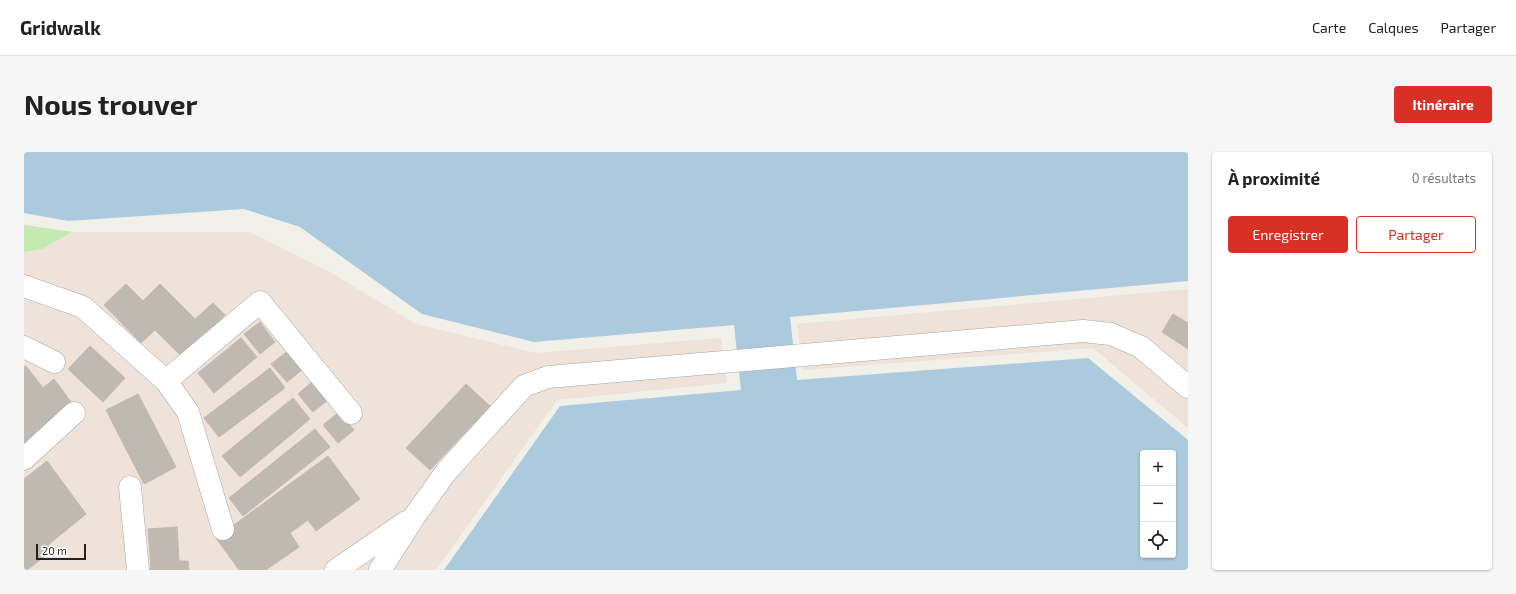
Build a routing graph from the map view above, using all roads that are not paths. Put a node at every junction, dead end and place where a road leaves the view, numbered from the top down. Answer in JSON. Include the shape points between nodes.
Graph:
{"nodes":[{"id":1,"x":24,"y":286,"type":"edge"},
{"id":2,"x":24,"y":347,"type":"edge"},
{"id":3,"x":54,"y":362,"type":"dead end"},
{"id":4,"x":166,"y":381,"type":"junction"},
{"id":5,"x":1188,"y":387,"type":"edge"},
{"id":6,"x":74,"y":413,"type":"dead end"},
{"id":7,"x":351,"y":413,"type":"dead end"},
{"id":8,"x":24,"y":459,"type":"edge"},
{"id":9,"x":130,"y":487,"type":"dead end"},
{"id":10,"x":414,"y":517,"type":"junction"},
{"id":11,"x":223,"y":529,"type":"dead end"},
{"id":12,"x":138,"y":570,"type":"edge"},
{"id":13,"x":336,"y":570,"type":"edge"},
{"id":14,"x":380,"y":570,"type":"edge"}],
"edges":[{"from":1,"to":4,"type":"street","via":[[83,307]]},
{"from":2,"to":3,"type":"street"},
{"from":4,"to":7,"type":"street","via":[[260,302]]},
{"from":4,"to":11,"type":"street","via":[[188,412]]},
{"from":5,"to":10,"type":"street","via":[[1141,347],[1111,334],[1083,331],[548,377],[524,386],[446,472]]},
{"from":6,"to":8,"type":"street"},
{"from":9,"to":12,"type":"street"},
{"from":10,"to":13,"type":"street"},
{"from":10,"to":14,"type":"street"}]}
